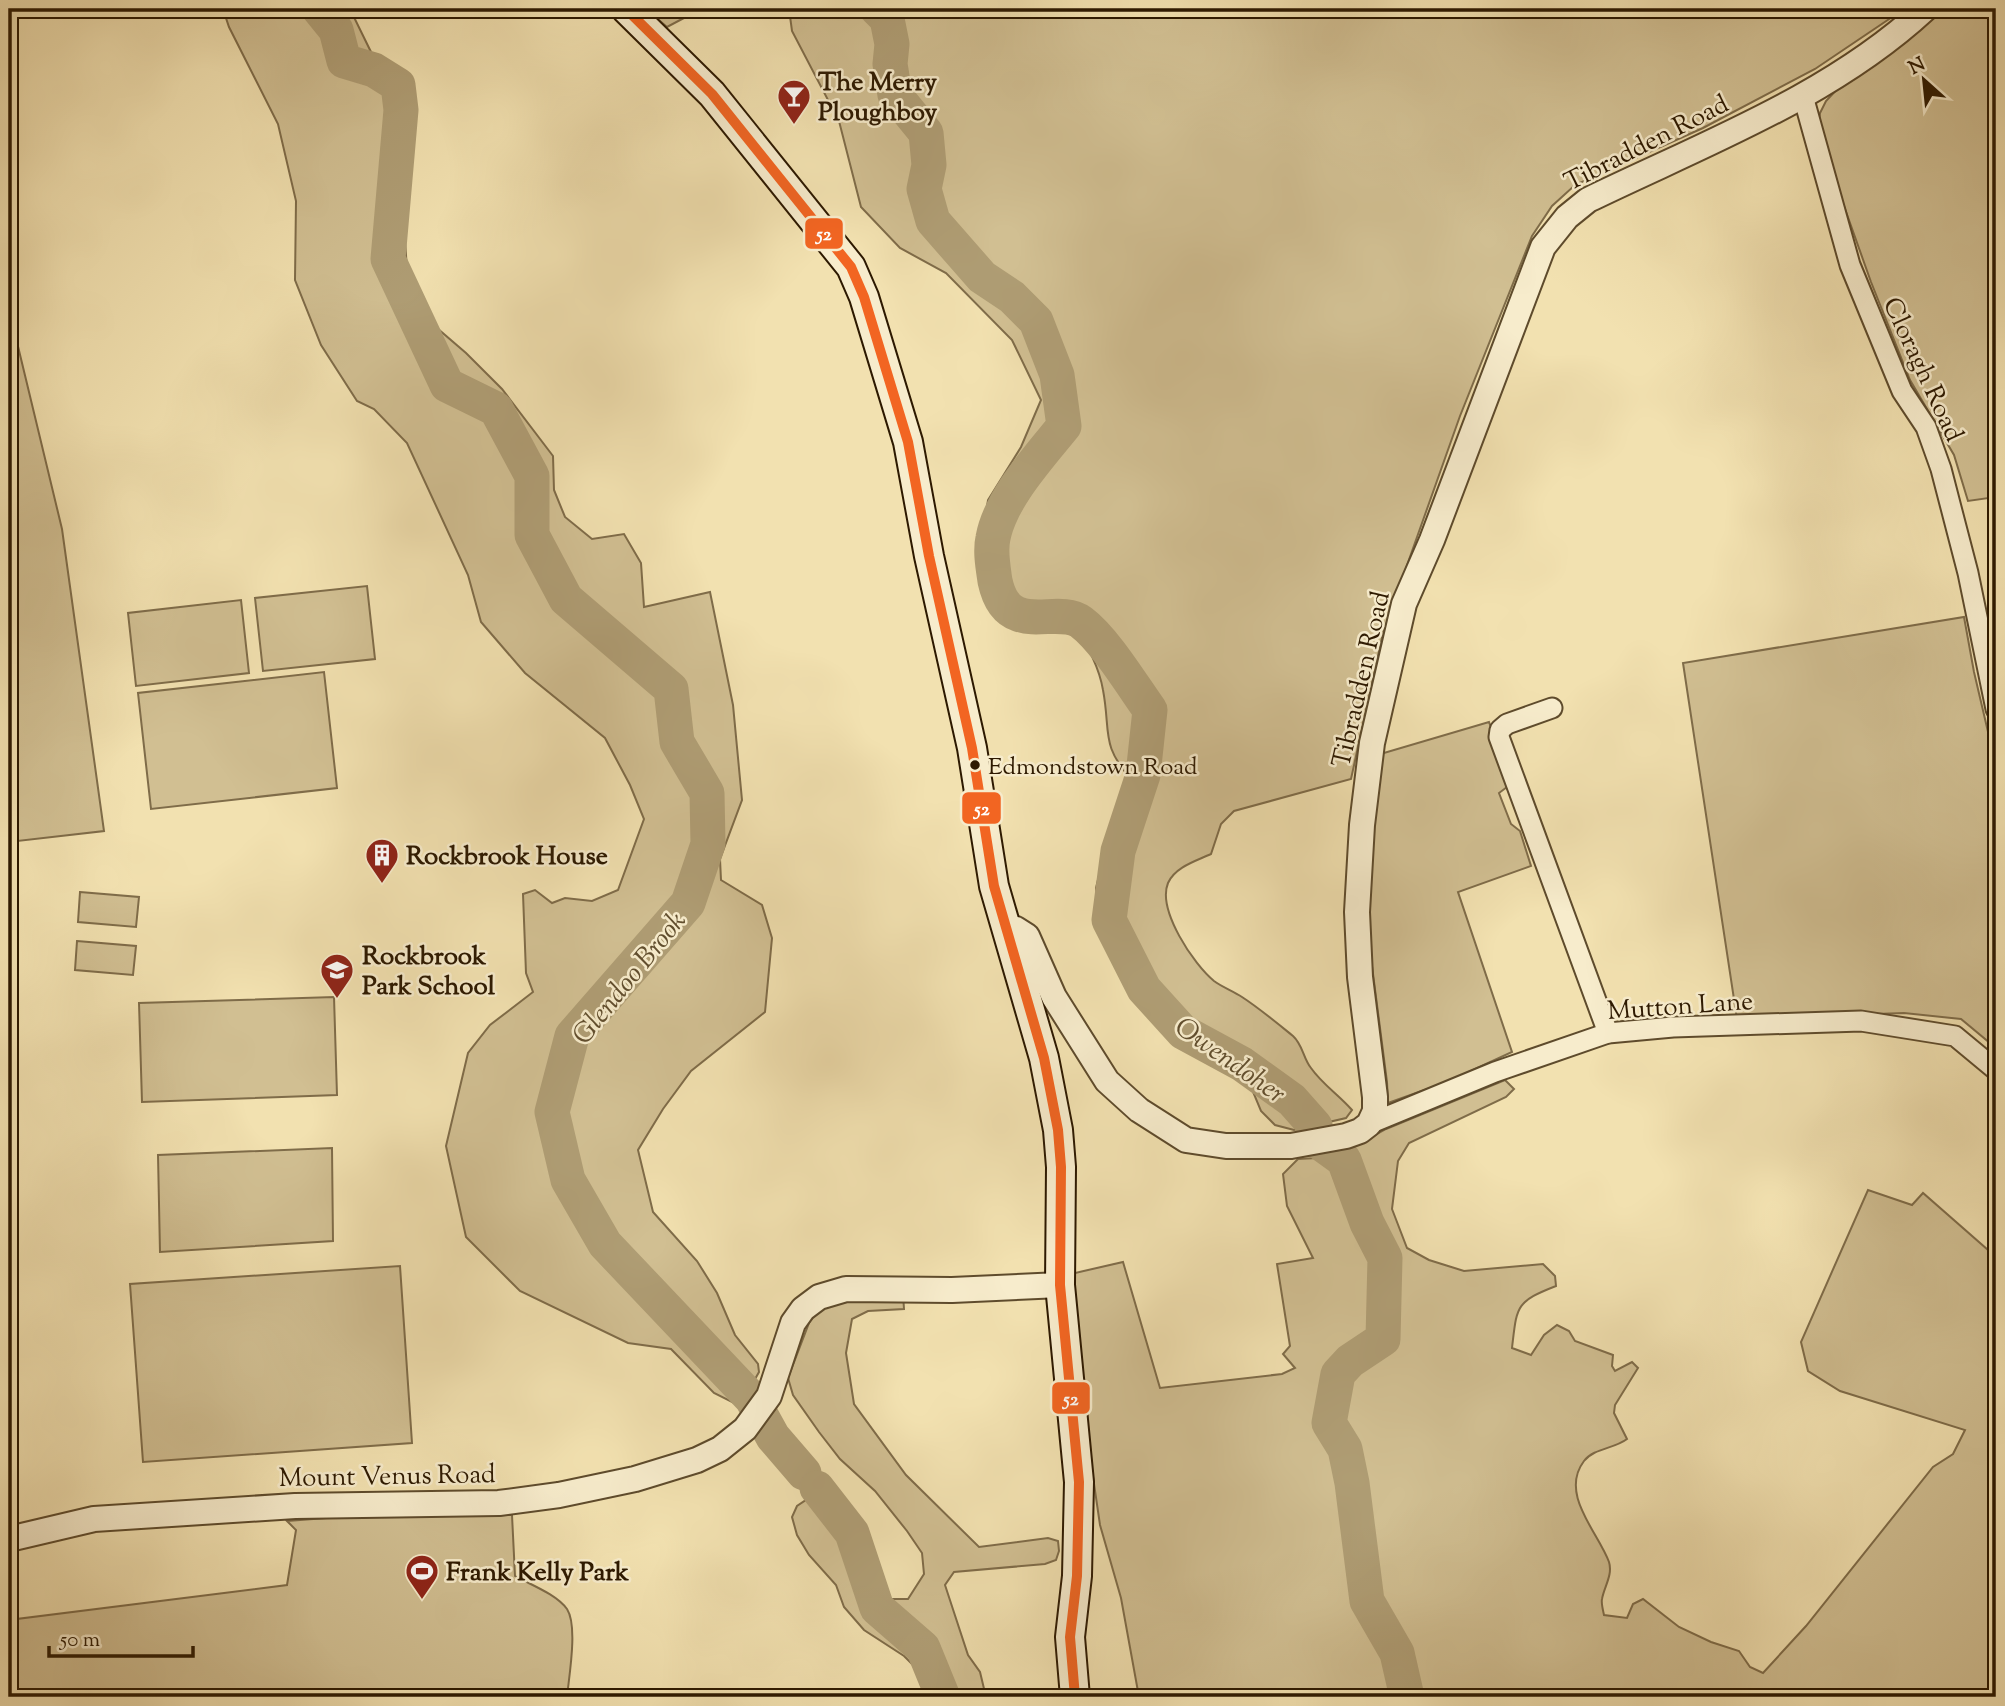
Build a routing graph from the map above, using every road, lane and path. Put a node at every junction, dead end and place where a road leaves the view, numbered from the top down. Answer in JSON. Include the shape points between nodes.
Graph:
{"nodes":[{"id":1,"x":626,"y":9,"type":"edge"},
{"id":2,"x":1925,"y":9,"type":"edge"},
{"id":3,"x":1803,"y":96,"type":"junction"},
{"id":4,"x":1552,"y":708,"type":"dead end"},
{"id":5,"x":1996,"y":709,"type":"edge"},
{"id":6,"x":1006,"y":928,"type":"junction"},
{"id":7,"x":1608,"y":1033,"type":"junction"},
{"id":8,"x":1996,"y":1070,"type":"edge"},
{"id":9,"x":1369,"y":1124,"type":"junction"},
{"id":10,"x":1060,"y":1285,"type":"junction"},
{"id":11,"x":9,"y":1539,"type":"edge"},
{"id":12,"x":1075,"y":1697,"type":"edge"}],
"edges":[{"from":1,"to":6,"type":"main road","via":[[712,94],[845,260],[864,297],[908,442]]},
{"from":2,"to":3,"type":"street","name":"Tibradden Road","via":[[1881,47]]},
{"from":3,"to":5,"type":"street","name":"Cloragh Road","via":[[1850,265],[1902,391],[1926,427],[1941,469]]},
{"from":3,"to":9,"type":"street","name":"Tibradden Road","via":[[1588,200],[1543,247],[1404,604],[1372,743],[1357,912],[1376,1111]]},
{"from":4,"to":7,"type":"street","via":[[1507,724],[1499,737]]},
{"from":6,"to":9,"type":"street","via":[[1027,936],[1054,997],[1107,1082],[1139,1110],[1186,1140],[1226,1146],[1291,1146],[1346,1136]]},
{"from":6,"to":10,"type":"main road","via":[[1044,1058],[1059,1130]]},
{"from":7,"to":8,"type":"street","name":"Mutton Lane","via":[[1861,1021],[1955,1036]]},
{"from":7,"to":9,"type":"street","name":"Mutton Lane","via":[[1495,1072]]},
{"from":10,"to":11,"type":"street","name":"Mount Venus Road","via":[[846,1289],[819,1297],[793,1323],[769,1396],[733,1440],[696,1460],[635,1479],[499,1503],[295,1506],[94,1519]]},
{"from":10,"to":12,"type":"main road","via":[[1079,1482],[1070,1637]]}]}
